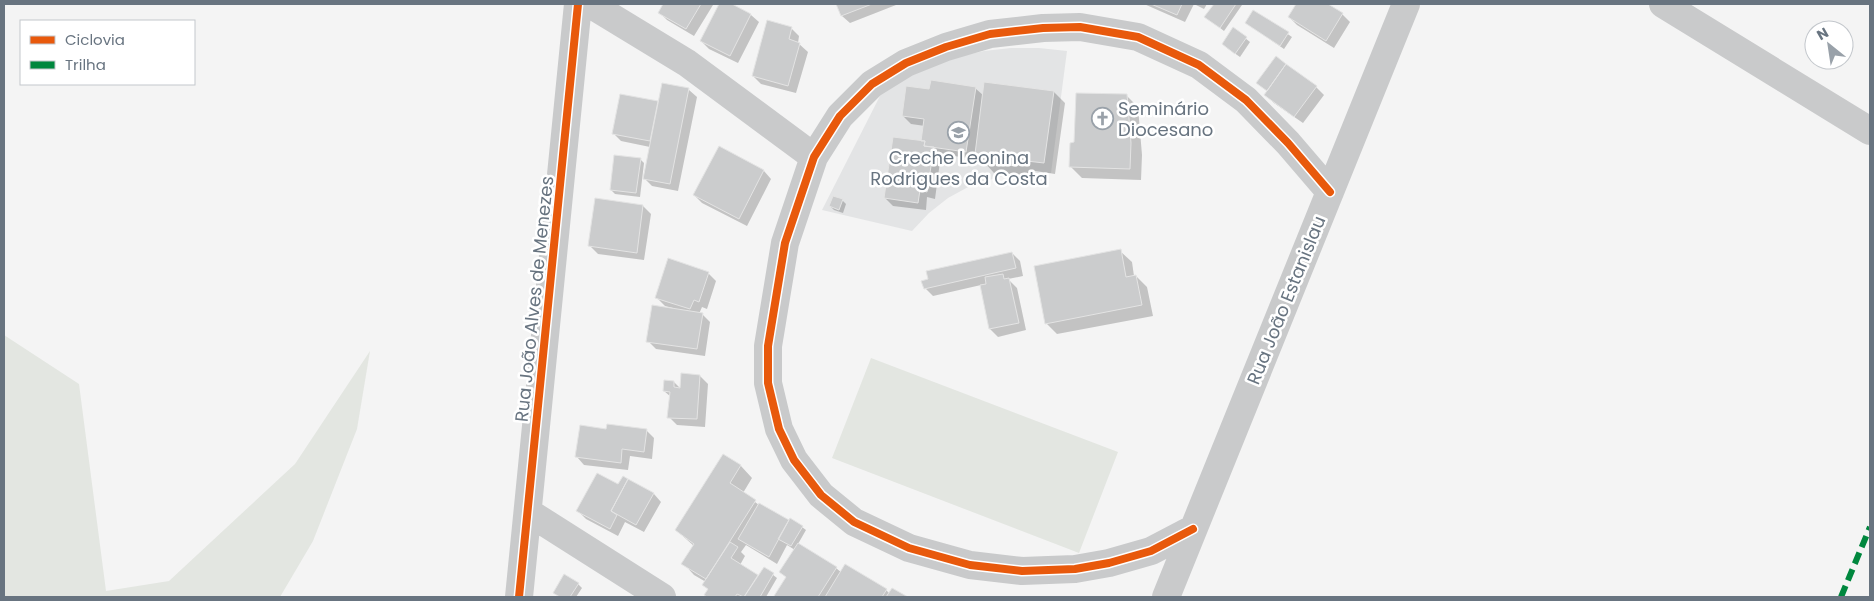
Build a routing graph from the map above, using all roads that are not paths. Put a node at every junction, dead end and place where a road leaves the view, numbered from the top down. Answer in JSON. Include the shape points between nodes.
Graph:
{"nodes":[{"id":1,"x":578,"y":4,"type":"edge"},
{"id":2,"x":590,"y":4,"type":"edge"},
{"id":3,"x":1406,"y":4,"type":"edge"},
{"id":4,"x":1663,"y":4,"type":"edge"},
{"id":5,"x":1082,"y":15,"type":"edge"},
{"id":6,"x":1870,"y":131,"type":"edge"},
{"id":7,"x":814,"y":158,"type":"junction"},
{"id":8,"x":1330,"y":192,"type":"junction"},
{"id":9,"x":528,"y":512,"type":"junction"},
{"id":10,"x":1193,"y":529,"type":"junction"},
{"id":11,"x":519,"y":597,"type":"edge"},
{"id":12,"x":662,"y":597,"type":"edge"},
{"id":13,"x":1166,"y":597,"type":"edge"}],
"edges":[{"from":1,"to":9,"type":"street","name":"Rua João Alves de Menezes"},
{"from":2,"to":7,"type":"street","via":[[687,63]]},
{"from":3,"to":8,"type":"street","name":"Rua João Estanislau"},
{"from":4,"to":6,"type":"street"},
{"from":5,"to":7,"type":"street","via":[[1042,28],[990,34],[946,47],[906,64],[872,84],[840,116]]},
{"from":5,"to":8,"type":"street","via":[[1199,65],[1246,100]]},
{"from":7,"to":10,"type":"street","via":[[785,243],[768,346],[768,384],[779,429],[794,460],[820,495],[854,522],[908,548],[970,565],[1022,571],[1075,569],[1109,563],[1151,550]]},
{"from":8,"to":10,"type":"street","name":"Rua João Estanislau"},
{"from":9,"to":11,"type":"street","name":"Rua João Alves de Menezes"},
{"from":9,"to":12,"type":"street"},
{"from":10,"to":13,"type":"street","name":"Rua João Estanislau"}]}
